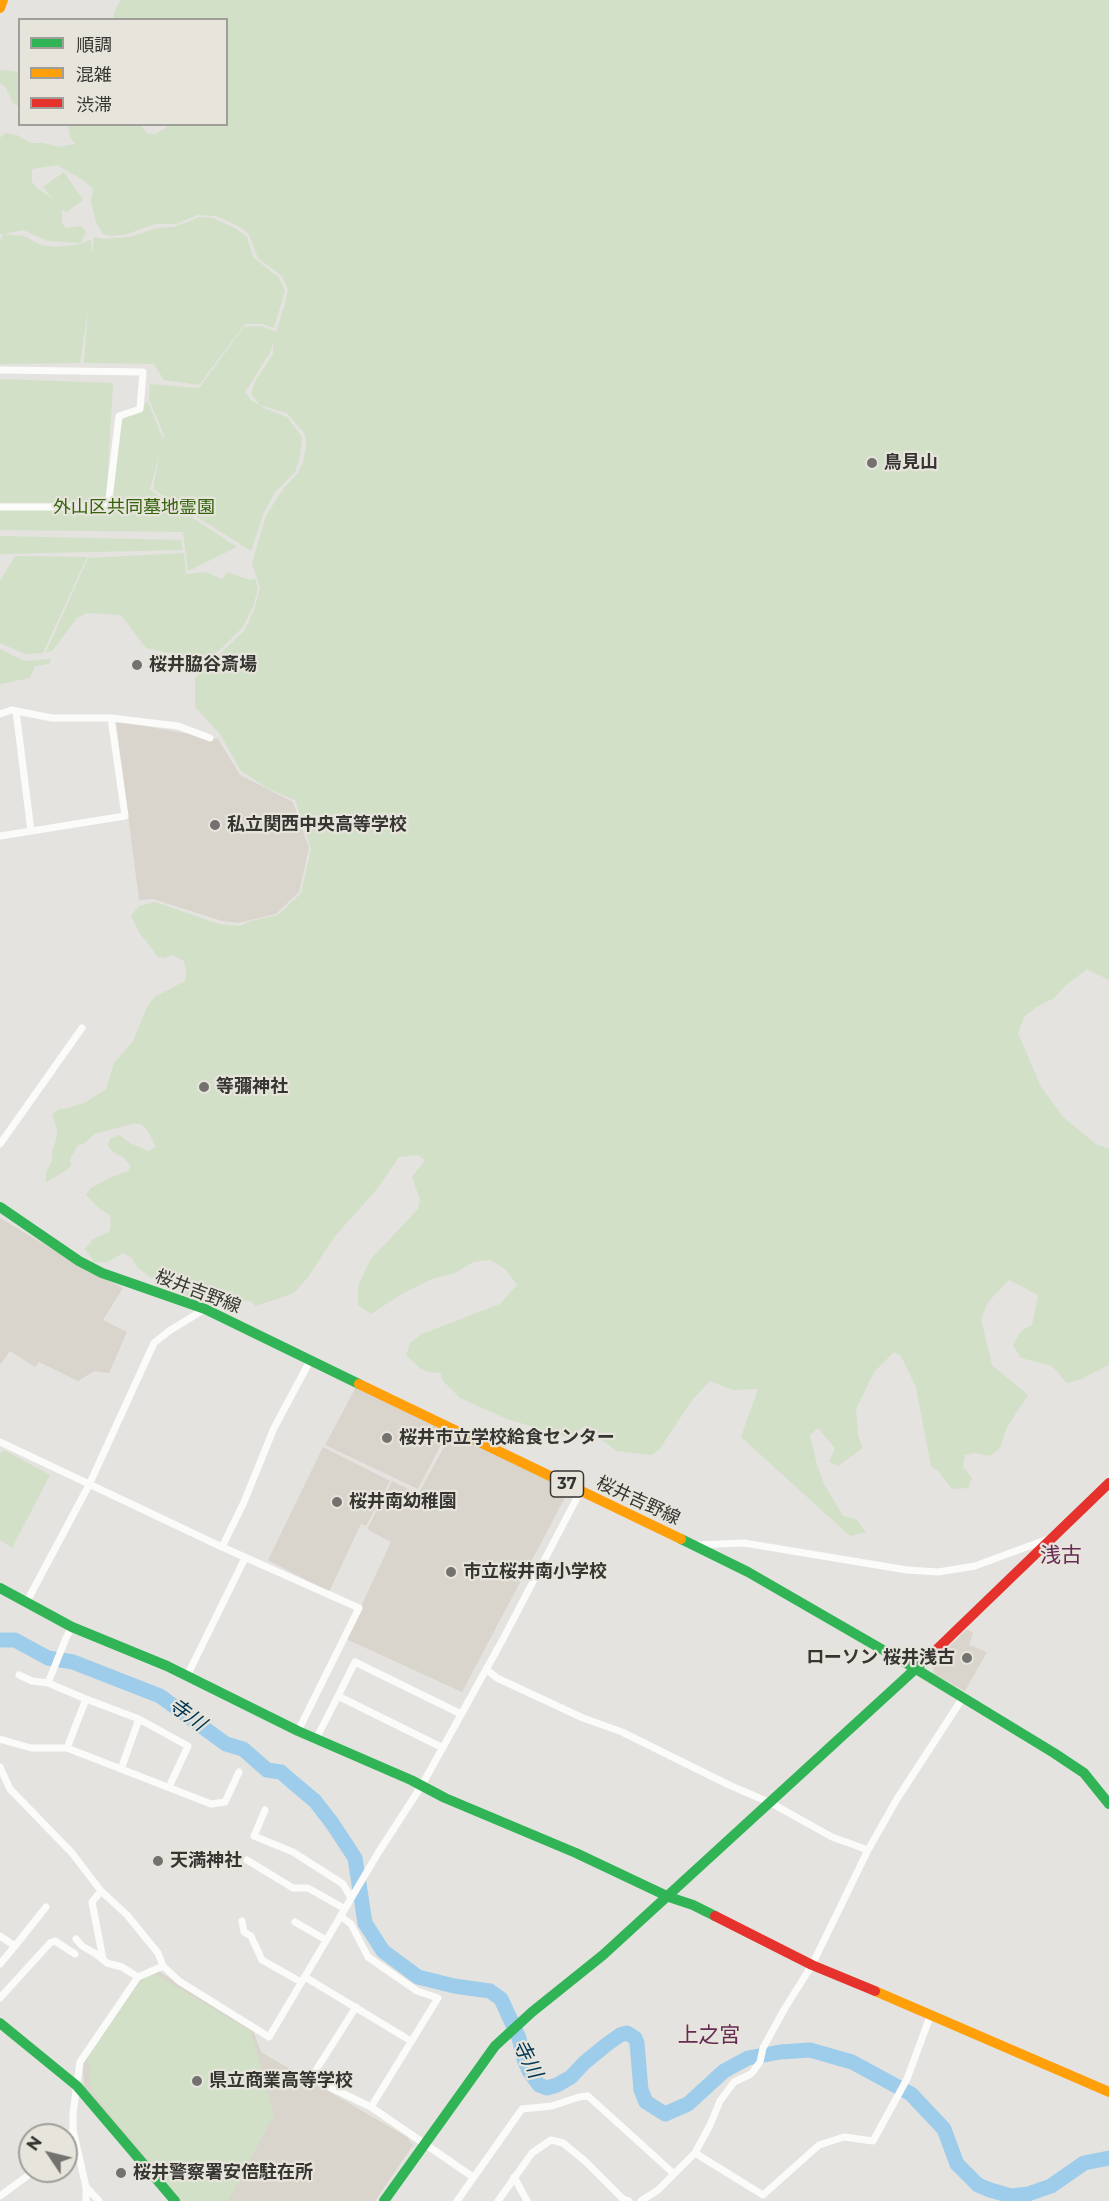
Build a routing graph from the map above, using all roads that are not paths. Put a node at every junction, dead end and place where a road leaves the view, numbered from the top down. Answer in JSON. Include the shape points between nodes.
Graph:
{"nodes":[{"id":1,"x":3,"y":0,"type":"edge"},
{"id":2,"x":0,"y":9,"type":"edge"},
{"id":3,"x":0,"y":370,"type":"edge"},
{"id":4,"x":0,"y":507,"type":"edge"},
{"id":5,"x":16,"y":711,"type":"junction"},
{"id":6,"x":0,"y":714,"type":"edge"},
{"id":7,"x":111,"y":718,"type":"junction"},
{"id":8,"x":210,"y":738,"type":"dead end"},
{"id":9,"x":31,"y":831,"type":"junction"},
{"id":10,"x":0,"y":837,"type":"edge"},
{"id":11,"x":82,"y":1028,"type":"dead end"},
{"id":12,"x":0,"y":1144,"type":"edge"},
{"id":13,"x":0,"y":1207,"type":"edge"},
{"id":14,"x":206,"y":1310,"type":"junction"},
{"id":15,"x":311,"y":1359,"type":"junction"},
{"id":16,"x":0,"y":1442,"type":"edge"},
{"id":17,"x":1109,"y":1483,"type":"edge"},
{"id":18,"x":89,"y":1485,"type":"junction"},
{"id":19,"x":580,"y":1492,"type":"junction"},
{"id":20,"x":1050,"y":1538,"type":"junction"},
{"id":21,"x":692,"y":1545,"type":"junction"},
{"id":22,"x":222,"y":1547,"type":"junction"},
{"id":23,"x":245,"y":1558,"type":"junction"},
{"id":24,"x":0,"y":1588,"type":"edge"},
{"id":25,"x":26,"y":1603,"type":"junction"},
{"id":26,"x":72,"y":1627,"type":"junction"},
{"id":27,"x":486,"y":1669,"type":"junction"},
{"id":28,"x":916,"y":1669,"type":"junction"},
{"id":29,"x":19,"y":1675,"type":"dead end"},
{"id":30,"x":187,"y":1676,"type":"junction"},
{"id":31,"x":48,"y":1683,"type":"junction"},
{"id":32,"x":338,"y":1696,"type":"junction"},
{"id":33,"x":962,"y":1699,"type":"junction"},
{"id":34,"x":86,"y":1700,"type":"junction"},
{"id":35,"x":461,"y":1714,"type":"junction"},
{"id":36,"x":139,"y":1719,"type":"junction"},
{"id":37,"x":298,"y":1731,"type":"junction"},
{"id":38,"x":0,"y":1739,"type":"edge"},
{"id":39,"x":316,"y":1739,"type":"junction"},
{"id":40,"x":67,"y":1748,"type":"junction"},
{"id":41,"x":443,"y":1748,"type":"junction"},
{"id":42,"x":0,"y":1767,"type":"edge"},
{"id":43,"x":122,"y":1769,"type":"junction"},
{"id":44,"x":239,"y":1772,"type":"dead end"},
{"id":45,"x":422,"y":1785,"type":"junction"},
{"id":46,"x":169,"y":1788,"type":"junction"},
{"id":47,"x":771,"y":1803,"type":"junction"},
{"id":48,"x":1109,"y":1804,"type":"edge"},
{"id":49,"x":265,"y":1810,"type":"dead end"},
{"id":50,"x":868,"y":1850,"type":"junction"},
{"id":51,"x":247,"y":1860,"type":"dead end"},
{"id":52,"x":101,"y":1891,"type":"junction"},
{"id":53,"x":669,"y":1897,"type":"junction"},
{"id":54,"x":351,"y":1898,"type":"junction"},
{"id":55,"x":46,"y":1907,"type":"dead end"},
{"id":56,"x":345,"y":1909,"type":"junction"},
{"id":57,"x":340,"y":1916,"type":"junction"},
{"id":58,"x":242,"y":1921,"type":"dead end"},
{"id":59,"x":295,"y":1922,"type":"dead end"},
{"id":60,"x":0,"y":1936,"type":"edge"},
{"id":61,"x":76,"y":1939,"type":"dead end"},
{"id":62,"x":326,"y":1940,"type":"junction"},
{"id":63,"x":15,"y":1946,"type":"junction"},
{"id":64,"x":75,"y":1954,"type":"dead end"},
{"id":65,"x":104,"y":1961,"type":"junction"},
{"id":66,"x":0,"y":1964,"type":"edge"},
{"id":67,"x":812,"y":1965,"type":"junction"},
{"id":68,"x":163,"y":1966,"type":"junction"},
{"id":69,"x":138,"y":1977,"type":"junction"},
{"id":70,"x":303,"y":1979,"type":"junction"},
{"id":71,"x":0,"y":1998,"type":"edge"},
{"id":72,"x":356,"y":2007,"type":"junction"},
{"id":73,"x":931,"y":2013,"type":"junction"},
{"id":74,"x":0,"y":2023,"type":"edge"},
{"id":75,"x":411,"y":2041,"type":"junction"},
{"id":76,"x":77,"y":2086,"type":"junction"},
{"id":77,"x":1109,"y":2092,"type":"edge"},
{"id":78,"x":371,"y":2107,"type":"junction"},
{"id":79,"x":73,"y":2123,"type":"edge"},
{"id":80,"x":423,"y":2144,"type":"junction"},
{"id":81,"x":78,"y":2152,"type":"edge"},
{"id":82,"x":694,"y":2153,"type":"junction"},
{"id":83,"x":673,"y":2173,"type":"junction"},
{"id":84,"x":473,"y":2177,"type":"junction"},
{"id":85,"x":514,"y":2177,"type":"junction"},
{"id":86,"x":18,"y":2183,"type":"edge"},
{"id":87,"x":86,"y":2187,"type":"junction"},
{"id":88,"x":0,"y":2196,"type":"edge"},
{"id":89,"x":86,"y":2201,"type":"edge"},
{"id":90,"x":99,"y":2201,"type":"edge"},
{"id":91,"x":175,"y":2201,"type":"edge"},
{"id":92,"x":384,"y":2201,"type":"edge"},
{"id":93,"x":457,"y":2201,"type":"edge"},
{"id":94,"x":498,"y":2201,"type":"edge"},
{"id":95,"x":527,"y":2201,"type":"edge"},
{"id":96,"x":628,"y":2201,"type":"edge"},
{"id":97,"x":641,"y":2201,"type":"edge"}],
"edges":[{"from":1,"to":2,"type":"main road"},
{"from":3,"to":4,"type":"street","via":[[143,372],[140,409],[119,416],[108,507]]},
{"from":5,"to":6,"type":"street"},
{"from":5,"to":7,"type":"street","via":[[52,718]]},
{"from":5,"to":9,"type":"street"},
{"from":7,"to":8,"type":"street","via":[[178,726]]},
{"from":7,"to":9,"type":"street","via":[[125,816]]},
{"from":9,"to":10,"type":"street"},
{"from":11,"to":12,"type":"street"},
{"from":13,"to":14,"type":"main road","name":"桜井吉野線","number":"37","via":[[102,1274]]},
{"from":14,"to":15,"type":"main road","name":"桜井吉野線","number":"37"},
{"from":14,"to":18,"type":"street","via":[[154,1343]]},
{"from":15,"to":19,"type":"main road","name":"桜井吉野線","number":"37"},
{"from":15,"to":22,"type":"street","via":[[274,1428]]},
{"from":16,"to":18,"type":"street"},
{"from":17,"to":20,"type":"main road"},
{"from":18,"to":22,"type":"street"},
{"from":18,"to":25,"type":"street"},
{"from":19,"to":21,"type":"main road","name":"桜井吉野線","number":"37"},
{"from":19,"to":27,"type":"street"},
{"from":20,"to":21,"type":"street","via":[[995,1560],[938,1572],[744,1543]]},
{"from":20,"to":28,"type":"main road"},
{"from":21,"to":28,"type":"main road","name":"桜井吉野線","number":"37","via":[[748,1572]]},
{"from":22,"to":23,"type":"street"},
{"from":23,"to":30,"type":"street"},
{"from":23,"to":37,"type":"street","via":[[359,1608]]},
{"from":24,"to":25,"type":"main road"},
{"from":25,"to":26,"type":"main road"},
{"from":26,"to":30,"type":"main road"},
{"from":26,"to":31,"type":"street"},
{"from":27,"to":35,"type":"street"},
{"from":27,"to":47,"type":"street","via":[[497,1678]]},
{"from":28,"to":33,"type":"main road","name":"桜井吉野線","number":"37"},
{"from":28,"to":47,"type":"main road"},
{"from":29,"to":31,"type":"street"},
{"from":30,"to":37,"type":"main road"},
{"from":31,"to":34,"type":"street"},
{"from":32,"to":35,"type":"street","via":[[355,1662]]},
{"from":32,"to":39,"type":"street"},
{"from":32,"to":41,"type":"street"},
{"from":33,"to":48,"type":"main road","name":"桜井吉野線","number":"37","via":[[1084,1773]]},
{"from":33,"to":50,"type":"street"},
{"from":34,"to":36,"type":"street"},
{"from":34,"to":40,"type":"street"},
{"from":35,"to":41,"type":"street"},
{"from":36,"to":43,"type":"street"},
{"from":36,"to":46,"type":"street","via":[[188,1746]]},
{"from":37,"to":39,"type":"main road"},
{"from":38,"to":40,"type":"street","via":[[31,1748]]},
{"from":39,"to":45,"type":"main road"},
{"from":40,"to":43,"type":"street"},
{"from":41,"to":45,"type":"street"},
{"from":42,"to":52,"type":"street","via":[[10,1789],[72,1853]]},
{"from":43,"to":46,"type":"street"},
{"from":44,"to":46,"type":"street","via":[[225,1802],[210,1803]]},
{"from":45,"to":53,"type":"main road"},
{"from":45,"to":54,"type":"street"},
{"from":47,"to":50,"type":"street","via":[[832,1836]]},
{"from":47,"to":53,"type":"main road"},
{"from":49,"to":54,"type":"street","via":[[254,1836],[293,1852],[343,1884]]},
{"from":50,"to":67,"type":"street"},
{"from":51,"to":56,"type":"street","via":[[293,1888],[308,1888]]},
{"from":52,"to":65,"type":"street","via":[[92,1902]]},
{"from":52,"to":68,"type":"street","via":[[140,1930]]},
{"from":53,"to":67,"type":"main road","via":[[693,1905]]},
{"from":53,"to":80,"type":"main road","via":[[495,2046]]},
{"from":54,"to":56,"type":"street"},
{"from":55,"to":63,"type":"street"},
{"from":56,"to":57,"type":"street"},
{"from":57,"to":62,"type":"street"},
{"from":57,"to":75,"type":"street","via":[[351,1923],[368,1957],[417,1991],[438,1998]]},
{"from":58,"to":70,"type":"street","via":[[244,1932],[251,1936],[262,1960]]},
{"from":59,"to":62,"type":"street"},
{"from":60,"to":63,"type":"street"},
{"from":61,"to":65,"type":"street"},
{"from":62,"to":70,"type":"street"},
{"from":63,"to":66,"type":"street"},
{"from":64,"to":71,"type":"street","via":[[55,1941],[50,1943]]},
{"from":65,"to":69,"type":"street"},
{"from":67,"to":73,"type":"main road"},
{"from":67,"to":82,"type":"street","via":[[763,2048],[760,2062],[751,2074],[734,2082],[720,2101]]},
{"from":68,"to":69,"type":"street"},
{"from":68,"to":70,"type":"street","via":[[179,1981],[269,2037]]},
{"from":69,"to":76,"type":"street","via":[[80,2062]]},
{"from":70,"to":72,"type":"street"},
{"from":72,"to":75,"type":"street"},
{"from":72,"to":78,"type":"street","via":[[311,2078]]},
{"from":73,"to":77,"type":"main road"},
{"from":73,"to":82,"type":"street","via":[[907,2079],[873,2141],[844,2137],[819,2145],[763,2195]]},
{"from":74,"to":76,"type":"main road"},
{"from":75,"to":78,"type":"street"},
{"from":76,"to":79,"type":"street"},
{"from":76,"to":91,"type":"main road"},
{"from":78,"to":80,"type":"street"},
{"from":80,"to":84,"type":"street"},
{"from":80,"to":92,"type":"main road"},
{"from":81,"to":87,"type":"street"},
{"from":82,"to":83,"type":"street"},
{"from":83,"to":84,"type":"street","via":[[588,2096],[522,2109]]},
{"from":83,"to":97,"type":"street"},
{"from":84,"to":93,"type":"street"},
{"from":85,"to":94,"type":"street"},
{"from":85,"to":95,"type":"street"},
{"from":85,"to":96,"type":"street","via":[[532,2153],[551,2140],[563,2143]]},
{"from":86,"to":88,"type":"street"},
{"from":87,"to":89,"type":"street"},
{"from":87,"to":90,"type":"street"}]}
